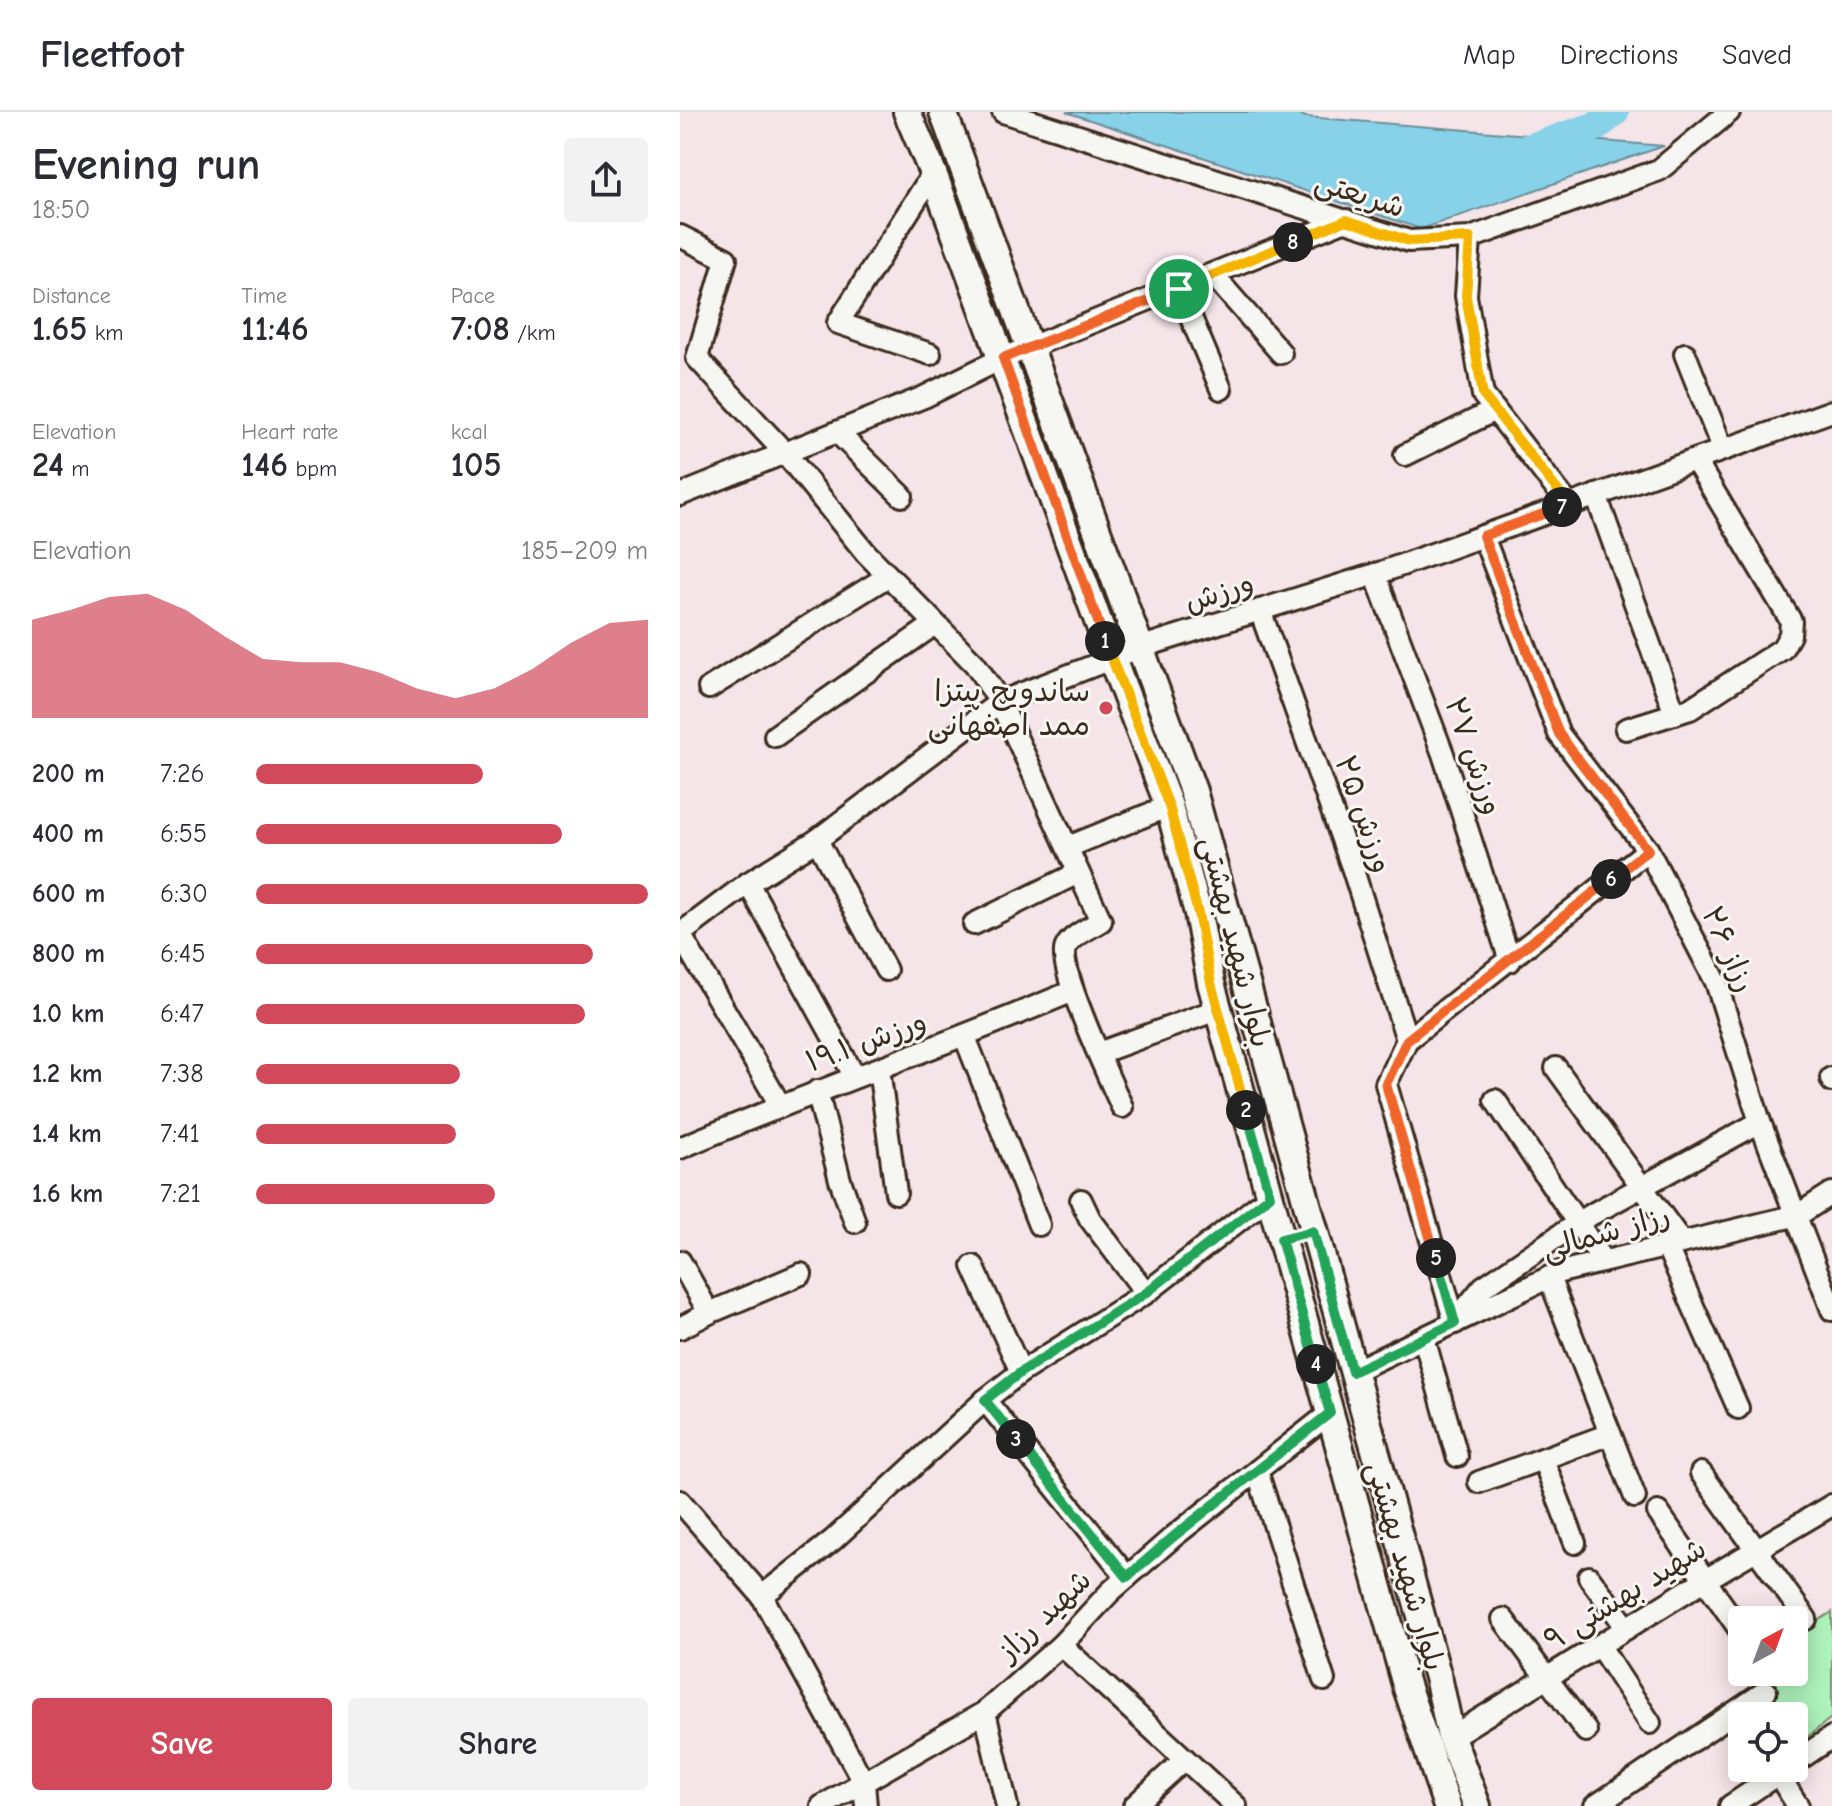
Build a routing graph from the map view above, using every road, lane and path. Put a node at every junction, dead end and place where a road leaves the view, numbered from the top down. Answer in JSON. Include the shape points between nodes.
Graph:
{"nodes":[{"id":1,"x":907,"y":112,"type":"edge"},
{"id":2,"x":943,"y":112,"type":"edge"},
{"id":3,"x":1003,"y":112,"type":"edge"},
{"id":4,"x":1729,"y":112,"type":"edge"},
{"id":5,"x":933,"y":173,"type":"junction"},
{"id":6,"x":1346,"y":220,"type":"junction"},
{"id":7,"x":680,"y":236,"type":"edge"},
{"id":8,"x":1470,"y":238,"type":"junction"},
{"id":9,"x":1213,"y":275,"type":"junction"},
{"id":10,"x":1179,"y":289,"type":"junction"},
{"id":11,"x":1029,"y":348,"type":"junction"},
{"id":12,"x":1281,"y":353,"type":"dead end"},
{"id":13,"x":930,"y":354,"type":"dead end"},
{"id":14,"x":1685,"y":354,"type":"dead end"},
{"id":15,"x":1003,"y":358,"type":"junction"},
{"id":16,"x":1221,"y":389,"type":"dead end"},
{"id":17,"x":1489,"y":403,"type":"junction"},
{"id":18,"x":1832,"y":411,"type":"edge"},
{"id":19,"x":837,"y":432,"type":"junction"},
{"id":20,"x":1723,"y":450,"type":"junction"},
{"id":21,"x":785,"y":453,"type":"junction"},
{"id":22,"x":1405,"y":455,"type":"dead end"},
{"id":23,"x":1695,"y":460,"type":"junction"},
{"id":24,"x":680,"y":495,"type":"edge"},
{"id":25,"x":1596,"y":495,"type":"junction"},
{"id":26,"x":902,"y":496,"type":"dead end"},
{"id":27,"x":1569,"y":505,"type":"junction"},
{"id":28,"x":1483,"y":536,"type":"junction"},
{"id":29,"x":1375,"y":574,"type":"junction"},
{"id":30,"x":888,"y":576,"type":"junction"},
{"id":31,"x":1260,"y":610,"type":"junction"},
{"id":32,"x":935,"y":624,"type":"junction"},
{"id":33,"x":1139,"y":648,"type":"junction"},
{"id":34,"x":1112,"y":659,"type":"junction"},
{"id":35,"x":709,"y":688,"type":"dead end"},
{"id":36,"x":1000,"y":702,"type":"junction"},
{"id":37,"x":1675,"y":714,"type":"junction"},
{"id":38,"x":1626,"y":729,"type":"dead end"},
{"id":39,"x":775,"y":736,"type":"dead end"},
{"id":40,"x":1169,"y":806,"type":"junction"},
{"id":41,"x":817,"y":840,"type":"junction"},
{"id":42,"x":1068,"y":847,"type":"junction"},
{"id":43,"x":1648,"y":850,"type":"junction"},
{"id":44,"x":1078,"y":873,"type":"junction"},
{"id":45,"x":748,"y":883,"type":"junction"},
{"id":46,"x":974,"y":924,"type":"dead end"},
{"id":47,"x":680,"y":934,"type":"edge"},
{"id":48,"x":1510,"y":961,"type":"junction"},
{"id":49,"x":886,"y":970,"type":"dead end"},
{"id":50,"x":1073,"y":991,"type":"junction"},
{"id":51,"x":1219,"y":1009,"type":"junction"},
{"id":52,"x":965,"y":1037,"type":"junction"},
{"id":53,"x":1407,"y":1040,"type":"junction"},
{"id":54,"x":1099,"y":1053,"type":"junction"},
{"id":55,"x":1556,"y":1068,"type":"dead end"},
{"id":56,"x":879,"y":1069,"type":"junction"},
{"id":57,"x":855,"y":1077,"type":"junction"},
{"id":58,"x":817,"y":1091,"type":"junction"},
{"id":59,"x":1495,"y":1100,"type":"dead end"},
{"id":60,"x":780,"y":1105,"type":"junction"},
{"id":61,"x":1122,"y":1107,"type":"dead end"},
{"id":62,"x":1760,"y":1122,"type":"junction"},
{"id":63,"x":680,"y":1148,"type":"edge"},
{"id":64,"x":1641,"y":1187,"type":"junction"},
{"id":65,"x":896,"y":1193,"type":"dead end"},
{"id":66,"x":1832,"y":1193,"type":"edge"},
{"id":67,"x":1270,"y":1196,"type":"junction"},
{"id":68,"x":1081,"y":1200,"type":"dead end"},
{"id":69,"x":1798,"y":1215,"type":"junction"},
{"id":70,"x":855,"y":1222,"type":"dead end"},
{"id":71,"x":1578,"y":1223,"type":"junction"},
{"id":72,"x":1039,"y":1225,"type":"dead end"},
{"id":73,"x":1313,"y":1231,"type":"junction"},
{"id":74,"x":1281,"y":1239,"type":"junction"},
{"id":75,"x":1673,"y":1243,"type":"junction"},
{"id":76,"x":680,"y":1261,"type":"edge"},
{"id":77,"x":1603,"y":1261,"type":"junction"},
{"id":78,"x":973,"y":1266,"type":"dead end"},
{"id":79,"x":801,"y":1274,"type":"dead end"},
{"id":80,"x":1549,"y":1277,"type":"junction"},
{"id":81,"x":1146,"y":1293,"type":"junction"},
{"id":82,"x":1832,"y":1310,"type":"edge"},
{"id":83,"x":709,"y":1313,"type":"junction"},
{"id":84,"x":1455,"y":1323,"type":"junction"},
{"id":85,"x":680,"y":1328,"type":"edge"},
{"id":86,"x":1424,"y":1338,"type":"junction"},
{"id":87,"x":1021,"y":1372,"type":"junction"},
{"id":88,"x":1352,"y":1372,"type":"junction"},
{"id":89,"x":985,"y":1400,"type":"junction"},
{"id":90,"x":1738,"y":1408,"type":"dead end"},
{"id":91,"x":1330,"y":1413,"type":"junction"},
{"id":92,"x":1610,"y":1434,"type":"junction"},
{"id":93,"x":1457,"y":1456,"type":"dead end"},
{"id":94,"x":1543,"y":1459,"type":"junction"},
{"id":95,"x":1257,"y":1471,"type":"junction"},
{"id":96,"x":1701,"y":1473,"type":"dead end"},
{"id":97,"x":1479,"y":1482,"type":"dead end"},
{"id":98,"x":1635,"y":1497,"type":"dead end"},
{"id":99,"x":680,"y":1501,"type":"edge"},
{"id":100,"x":1832,"y":1505,"type":"edge"},
{"id":101,"x":1658,"y":1512,"type":"dead end"},
{"id":102,"x":1575,"y":1543,"type":"dead end"},
{"id":103,"x":1756,"y":1550,"type":"junction"},
{"id":104,"x":1127,"y":1577,"type":"junction"},
{"id":105,"x":1589,"y":1577,"type":"dead end"},
{"id":106,"x":1705,"y":1580,"type":"junction"},
{"id":107,"x":762,"y":1596,"type":"junction"},
{"id":108,"x":1797,"y":1606,"type":"edge"},
{"id":109,"x":1728,"y":1613,"type":"edge"},
{"id":110,"x":1503,"y":1619,"type":"dead end"},
{"id":111,"x":1627,"y":1628,"type":"junction"},
{"id":112,"x":1061,"y":1645,"type":"junction"},
{"id":113,"x":1599,"y":1645,"type":"junction"},
{"id":114,"x":1546,"y":1678,"type":"junction"},
{"id":115,"x":1324,"y":1680,"type":"dead end"},
{"id":116,"x":1766,"y":1691,"type":"dead end"},
{"id":117,"x":985,"y":1712,"type":"junction"},
{"id":118,"x":1650,"y":1723,"type":"dead end"},
{"id":119,"x":1586,"y":1731,"type":"dead end"},
{"id":120,"x":1451,"y":1737,"type":"junction"},
{"id":121,"x":1832,"y":1737,"type":"edge"},
{"id":122,"x":1808,"y":1753,"type":"edge"},
{"id":123,"x":1185,"y":1759,"type":"junction"},
{"id":124,"x":1765,"y":1782,"type":"edge"},
{"id":125,"x":1790,"y":1782,"type":"edge"},
{"id":126,"x":864,"y":1783,"type":"junction"},
{"id":127,"x":822,"y":1806,"type":"edge"},
{"id":128,"x":866,"y":1806,"type":"edge"},
{"id":129,"x":1007,"y":1806,"type":"edge"},
{"id":130,"x":1134,"y":1806,"type":"edge"},
{"id":131,"x":1236,"y":1806,"type":"edge"},
{"id":132,"x":1447,"y":1806,"type":"edge"},
{"id":133,"x":1477,"y":1806,"type":"edge"},
{"id":134,"x":1595,"y":1806,"type":"edge"},
{"id":135,"x":1730,"y":1806,"type":"edge"},
{"id":136,"x":1798,"y":1806,"type":"edge"}],
"edges":[{"from":1,"to":5,"type":"main road","name":"بلوار شهید بهشتی"},
{"from":2,"to":11,"type":"main road","name":"بلوار شهید بهشتی"},
{"from":3,"to":6,"type":"street","name":"شریعتی"},
{"from":4,"to":8,"type":"street","name":"شریعتی","via":[[1659,170]]},
{"from":5,"to":13,"type":"street","via":[[838,323]]},
{"from":5,"to":15,"type":"main road","name":"بلوار شهید بهشتی"},
{"from":6,"to":8,"type":"street","name":"شریعتی","via":[[1409,241]]},
{"from":6,"to":9,"type":"street"},
{"from":7,"to":21,"type":"street","via":[[726,259],[697,358]]},
{"from":8,"to":17,"type":"street","via":[[1466,296]]},
{"from":9,"to":10,"type":"street"},
{"from":9,"to":12,"type":"street"},
{"from":10,"to":11,"type":"street"},
{"from":10,"to":16,"type":"street"},
{"from":11,"to":15,"type":"street"},
{"from":11,"to":33,"type":"main road","name":"بلوار شهید بهشتی"},
{"from":14,"to":20,"type":"street"},
{"from":15,"to":19,"type":"street"},
{"from":15,"to":34,"type":"main road","name":"بلوار شهید بهشتی"},
{"from":17,"to":22,"type":"street"},
{"from":17,"to":27,"type":"street"},
{"from":18,"to":20,"type":"street","name":"ورزش"},
{"from":19,"to":21,"type":"street"},
{"from":19,"to":26,"type":"street"},
{"from":20,"to":23,"type":"street","name":"ورزش"},
{"from":21,"to":24,"type":"street"},
{"from":21,"to":30,"type":"street"},
{"from":23,"to":25,"type":"street","name":"ورزش"},
{"from":23,"to":37,"type":"street","via":[[1791,621],[1790,635],[1782,649]]},
{"from":25,"to":27,"type":"street","name":"ورزش"},
{"from":25,"to":37,"type":"street"},
{"from":27,"to":28,"type":"street","name":"ورزش"},
{"from":28,"to":29,"type":"street","name":"ورزش"},
{"from":28,"to":43,"type":"street","name":"رزاز ۲۶","via":[[1559,734]]},
{"from":29,"to":31,"type":"street","name":"ورزش"},
{"from":29,"to":48,"type":"street","name":"ورزش ۲۷","via":[[1443,754]]},
{"from":30,"to":32,"type":"street"},
{"from":30,"to":35,"type":"street"},
{"from":31,"to":33,"type":"street","name":"ورزش"},
{"from":31,"to":53,"type":"street","name":"ورزش ۲۵"},
{"from":32,"to":36,"type":"street","via":[[975,664]]},
{"from":32,"to":39,"type":"street"},
{"from":33,"to":34,"type":"street","name":"ورزش"},
{"from":33,"to":73,"type":"main road","name":"بلوار شهید بهشتی","via":[[1193,791]]},
{"from":34,"to":36,"type":"street","name":"ورزش"},
{"from":34,"to":40,"type":"main road","name":"بلوار شهید بهشتی"},
{"from":36,"to":41,"type":"street","name":"ورزش"},
{"from":36,"to":42,"type":"street"},
{"from":37,"to":38,"type":"street"},
{"from":40,"to":42,"type":"street"},
{"from":40,"to":51,"type":"main road","name":"بلوار شهید بهشتی"},
{"from":41,"to":45,"type":"street","name":"ورزش"},
{"from":41,"to":49,"type":"street"},
{"from":42,"to":44,"type":"street"},
{"from":43,"to":48,"type":"street"},
{"from":43,"to":62,"type":"street","name":"رزاز ۲۶","via":[[1716,982]]},
{"from":44,"to":46,"type":"street"},
{"from":44,"to":50,"type":"street","via":[[1101,921],[1066,947],[1063,958]]},
{"from":45,"to":47,"type":"street","name":"ورزش"},
{"from":45,"to":57,"type":"street"},
{"from":47,"to":60,"type":"street"},
{"from":48,"to":53,"type":"street"},
{"from":50,"to":52,"type":"street","name":"ورزش ۱۹.۱"},
{"from":50,"to":54,"type":"street"},
{"from":51,"to":54,"type":"street"},
{"from":51,"to":67,"type":"main road","name":"بلوار شهید بهشتی"},
{"from":52,"to":56,"type":"street","name":"ورزش ۱۹.۱"},
{"from":52,"to":72,"type":"street"},
{"from":53,"to":84,"type":"street","via":[[1386,1084]]},
{"from":54,"to":61,"type":"street"},
{"from":55,"to":64,"type":"street"},
{"from":56,"to":57,"type":"street","name":"ورزش ۱۹.۱"},
{"from":56,"to":65,"type":"street"},
{"from":57,"to":58,"type":"street","name":"ورزش ۱۹.۱"},
{"from":58,"to":60,"type":"street","name":"ورزش ۱۹.۱"},
{"from":58,"to":70,"type":"street"},
{"from":59,"to":71,"type":"street"},
{"from":60,"to":63,"type":"street","name":"ورزش ۱۹.۱"},
{"from":62,"to":64,"type":"street"},
{"from":62,"to":69,"type":"street","name":"رزاز ۲۶"},
{"from":64,"to":71,"type":"street"},
{"from":64,"to":75,"type":"street"},
{"from":66,"to":69,"type":"street"},
{"from":67,"to":74,"type":"main road","name":"بلوار شهید بهشتی"},
{"from":67,"to":81,"type":"street"},
{"from":68,"to":81,"type":"street"},
{"from":69,"to":75,"type":"street","name":"رزاز شمالی"},
{"from":69,"to":82,"type":"street","name":"رزاز ۲۶"},
{"from":71,"to":77,"type":"street"},
{"from":71,"to":84,"type":"street","via":[[1483,1287]]},
{"from":73,"to":74,"type":"main road"},
{"from":73,"to":88,"type":"main road","name":"بلوار شهید بهشتی"},
{"from":74,"to":91,"type":"main road","name":"بلوار شهید بهشتی"},
{"from":75,"to":77,"type":"street","name":"رزاز شمالی"},
{"from":75,"to":90,"type":"street"},
{"from":76,"to":83,"type":"street"},
{"from":77,"to":80,"type":"street","name":"رزاز شمالی"},
{"from":78,"to":87,"type":"street"},
{"from":79,"to":83,"type":"street"},
{"from":80,"to":84,"type":"street","name":"رزاز شمالی"},
{"from":80,"to":92,"type":"street"},
{"from":81,"to":87,"type":"street"},
{"from":83,"to":85,"type":"street"},
{"from":84,"to":86,"type":"street","name":"رزاز شمالی"},
{"from":86,"to":88,"type":"street","name":"رزاز شمالی"},
{"from":86,"to":93,"type":"street"},
{"from":87,"to":89,"type":"street"},
{"from":88,"to":120,"type":"main road","name":"بلوار شهید بهشتی"},
{"from":89,"to":104,"type":"street"},
{"from":89,"to":107,"type":"street","via":[[833,1540]]},
{"from":91,"to":95,"type":"street","name":"شهید رزاز"},
{"from":91,"to":132,"type":"main road","name":"بلوار شهید بهشتی","via":[[1406,1685]]},
{"from":92,"to":94,"type":"street"},
{"from":92,"to":98,"type":"street"},
{"from":94,"to":97,"type":"street"},
{"from":94,"to":102,"type":"street"},
{"from":95,"to":104,"type":"street","name":"شهید رزاز"},
{"from":95,"to":115,"type":"street"},
{"from":96,"to":103,"type":"street"},
{"from":99,"to":107,"type":"street"},
{"from":100,"to":103,"type":"street","name":"شهید بهشتی ۹"},
{"from":101,"to":106,"type":"street"},
{"from":103,"to":106,"type":"street","name":"شهید بهشتی ۹"},
{"from":103,"to":108,"type":"street"},
{"from":104,"to":112,"type":"street","name":"شهید رزاز"},
{"from":105,"to":111,"type":"street"},
{"from":106,"to":109,"type":"street"},
{"from":106,"to":111,"type":"street","name":"شهید بهشتی ۹"},
{"from":107,"to":126,"type":"street"},
{"from":110,"to":114,"type":"street"},
{"from":111,"to":113,"type":"street","name":"شهید بهشتی ۹"},
{"from":112,"to":117,"type":"street","name":"شهید رزاز"},
{"from":112,"to":123,"type":"street"},
{"from":113,"to":114,"type":"street","name":"شهید بهشتی ۹"},
{"from":113,"to":118,"type":"street"},
{"from":114,"to":119,"type":"street"},
{"from":114,"to":120,"type":"street","name":"شهید بهشتی ۹"},
{"from":116,"to":134,"type":"street"},
{"from":117,"to":126,"type":"street","name":"شهید رزاز"},
{"from":117,"to":129,"type":"street"},
{"from":120,"to":133,"type":"main road","name":"بلوار شهید بهشتی"},
{"from":121,"to":122,"type":"street"},
{"from":123,"to":130,"type":"street"},
{"from":123,"to":131,"type":"street"},
{"from":124,"to":135,"type":"street"},
{"from":125,"to":136,"type":"street"},
{"from":126,"to":127,"type":"street","name":"شهید رزاز"},
{"from":126,"to":128,"type":"street"}]}
